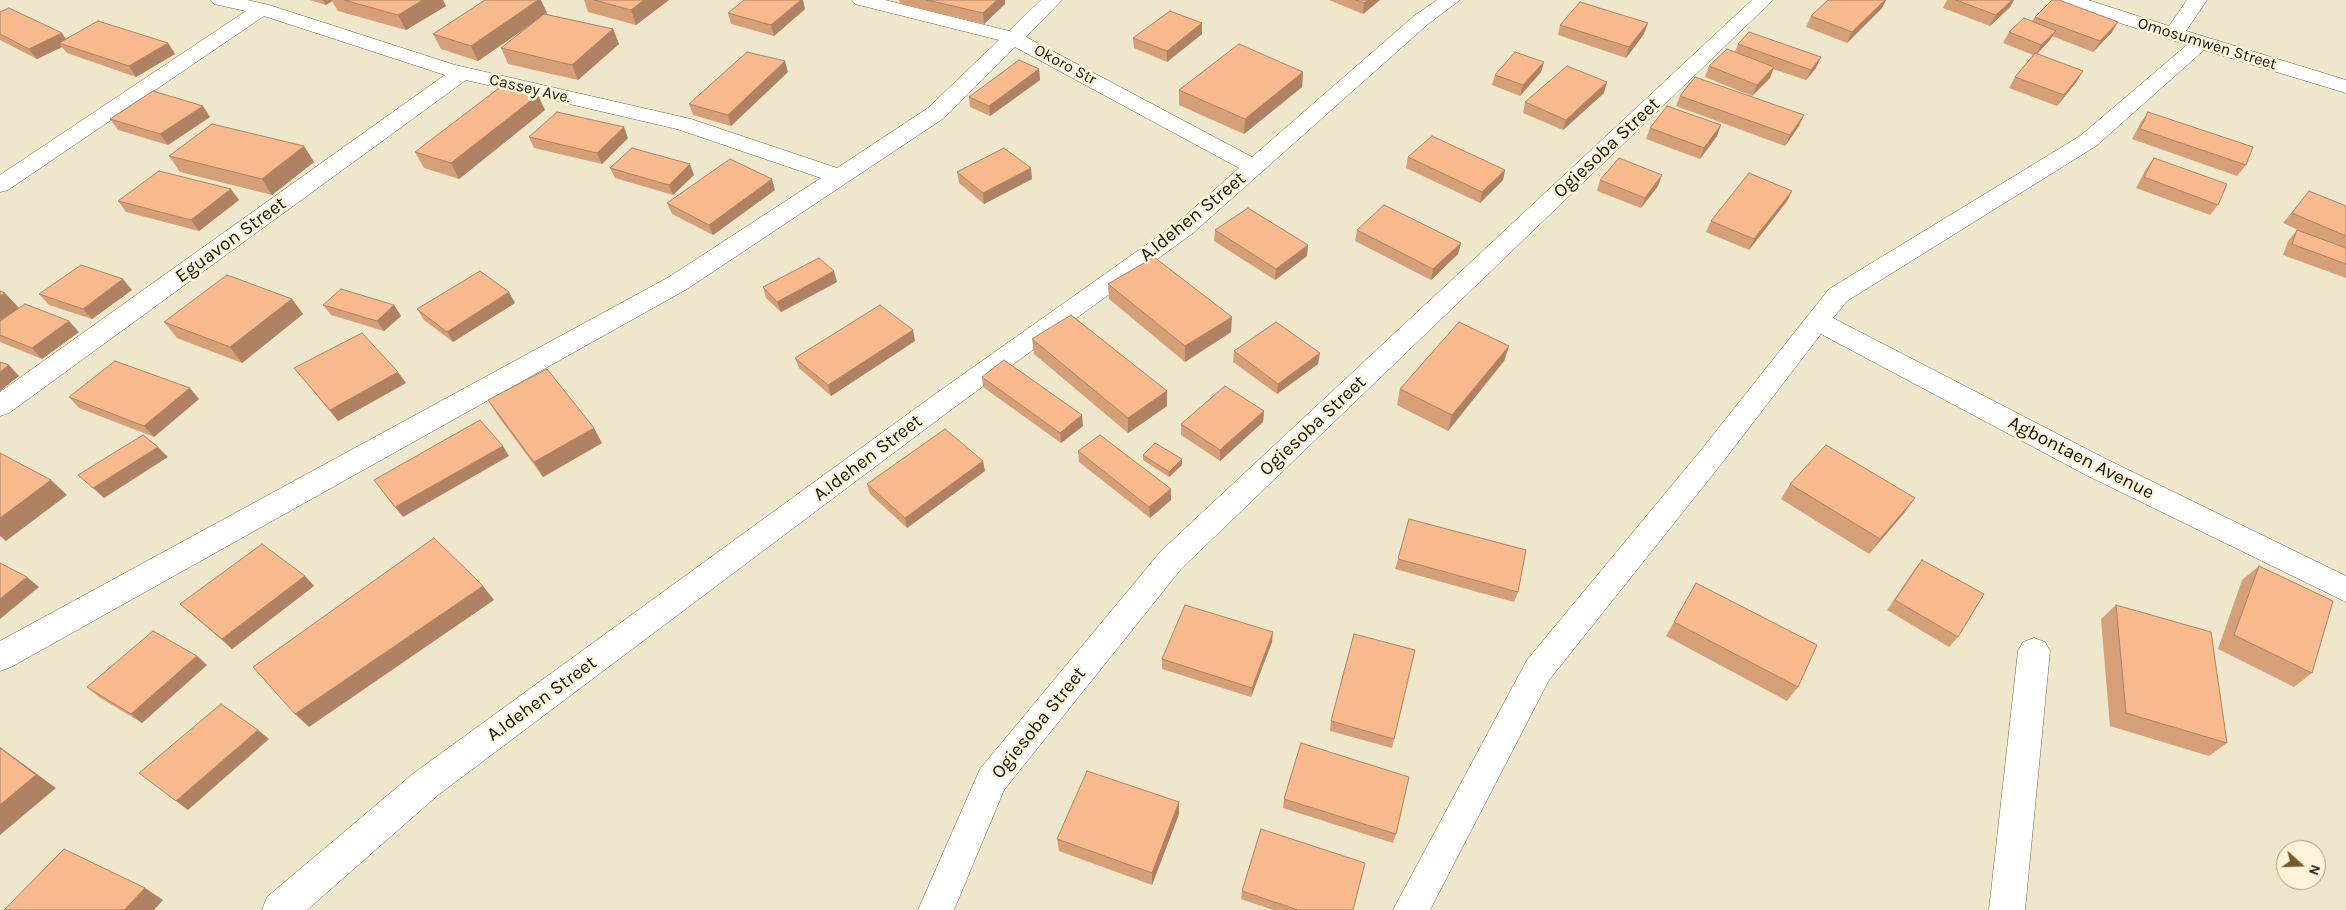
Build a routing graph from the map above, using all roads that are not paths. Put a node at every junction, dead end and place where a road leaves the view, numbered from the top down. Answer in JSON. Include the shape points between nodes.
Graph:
{"nodes":[{"id":1,"x":221,"y":0,"type":"edge"},
{"id":2,"x":862,"y":0,"type":"edge"},
{"id":3,"x":1052,"y":0,"type":"edge"},
{"id":4,"x":1450,"y":0,"type":"edge"},
{"id":5,"x":1763,"y":0,"type":"edge"},
{"id":6,"x":2069,"y":0,"type":"edge"},
{"id":7,"x":2196,"y":0,"type":"edge"},
{"id":8,"x":262,"y":10,"type":"junction"},
{"id":9,"x":2174,"y":34,"type":"junction"},
{"id":10,"x":1013,"y":38,"type":"junction"},
{"id":11,"x":2201,"y":43,"type":"junction"},
{"id":12,"x":462,"y":73,"type":"junction"},
{"id":13,"x":2346,"y":87,"type":"edge"},
{"id":14,"x":1254,"y":167,"type":"junction"},
{"id":15,"x":840,"y":177,"type":"junction"},
{"id":16,"x":0,"y":186,"type":"edge"},
{"id":17,"x":1818,"y":321,"type":"junction"},
{"id":18,"x":0,"y":406,"type":"edge"},
{"id":19,"x":2346,"y":590,"type":"edge"},
{"id":20,"x":2034,"y":651,"type":"dead end"},
{"id":21,"x":0,"y":657,"type":"edge"},
{"id":22,"x":280,"y":910,"type":"edge"},
{"id":23,"x":936,"y":910,"type":"edge"},
{"id":24,"x":1411,"y":910,"type":"edge"},
{"id":25,"x":2008,"y":910,"type":"edge"}],
"edges":[{"from":1,"to":8,"type":"street","name":"Cassey Ave."},
{"from":2,"to":10,"type":"street","name":"Okoro Str"},
{"from":3,"to":10,"type":"street"},
{"from":4,"to":14,"type":"street","name":"A.Idehen Street","via":[[1421,20]]},
{"from":5,"to":23,"type":"street","name":"Ogiesoba Street","via":[[1171,560],[992,780]]},
{"from":6,"to":9,"type":"street","name":"Omosumwen Street"},
{"from":7,"to":9,"type":"street"},
{"from":8,"to":12,"type":"street","name":"Cassey Ave."},
{"from":8,"to":16,"type":"street"},
{"from":9,"to":11,"type":"street","name":"Omosumwen Street"},
{"from":10,"to":14,"type":"street","name":"Okoro Str"},
{"from":10,"to":15,"type":"street","via":[[936,113]]},
{"from":11,"to":13,"type":"street","name":"Omosumwen Street"},
{"from":11,"to":17,"type":"street","via":[[2088,141],[1838,296]]},
{"from":12,"to":15,"type":"street","name":"Cassey Ave.","via":[[684,124]]},
{"from":12,"to":18,"type":"street","name":"Eguavon Street"},
{"from":14,"to":22,"type":"street","name":"A.Idehen Street","via":[[1185,228],[935,408],[426,784]]},
{"from":15,"to":21,"type":"street","via":[[678,283]]},
{"from":17,"to":19,"type":"street","name":"Agbontaen Avenue","via":[[2096,467]]},
{"from":17,"to":24,"type":"street","via":[[1538,670]]},
{"from":20,"to":25,"type":"street"}]}
